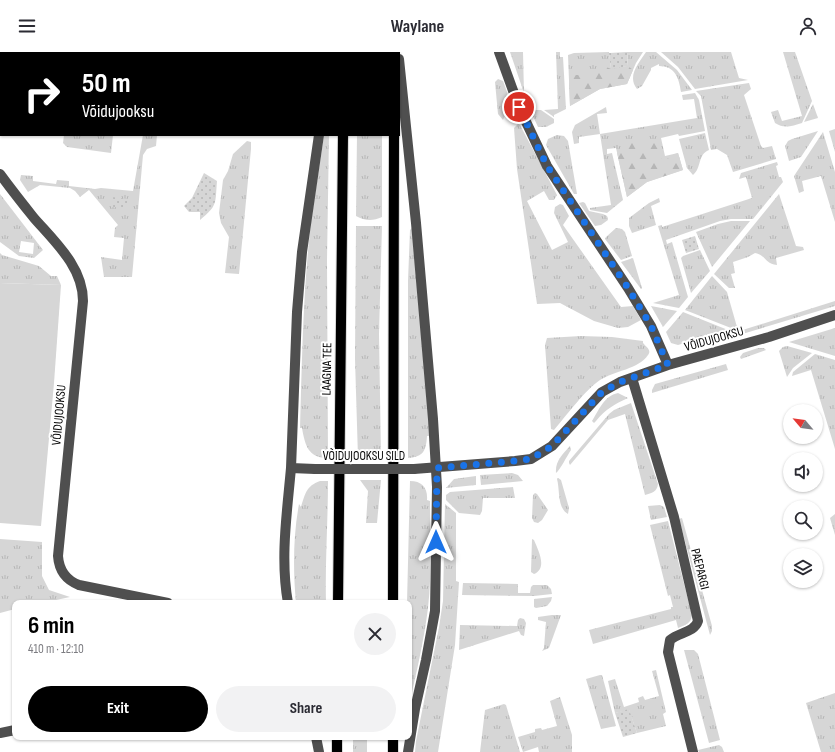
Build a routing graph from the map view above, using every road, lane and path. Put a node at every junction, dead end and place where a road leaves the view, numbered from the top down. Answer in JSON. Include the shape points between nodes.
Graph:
{"nodes":[{"id":1,"x":499,"y":52,"type":"edge"},
{"id":2,"x":400,"y":69,"type":"edge"},
{"id":3,"x":319,"y":136,"type":"edge"},
{"id":4,"x":343,"y":136,"type":"edge"},
{"id":5,"x":394,"y":136,"type":"edge"},
{"id":6,"x":0,"y":174,"type":"edge"},
{"id":7,"x":835,"y":315,"type":"edge"},
{"id":8,"x":668,"y":365,"type":"junction"},
{"id":9,"x":632,"y":378,"type":"junction"},
{"id":10,"x":291,"y":468,"type":"junction"},
{"id":11,"x":437,"y":468,"type":"junction"},
{"id":12,"x":414,"y":469,"type":"joint"},
{"id":13,"x":153,"y":600,"type":"edge"},
{"id":14,"x":288,"y":600,"type":"edge"},
{"id":15,"x":338,"y":600,"type":"edge"},
{"id":16,"x":393,"y":600,"type":"edge"},
{"id":17,"x":412,"y":723,"type":"edge"},
{"id":18,"x":12,"y":731,"type":"edge"},
{"id":19,"x":0,"y":733,"type":"edge"},
{"id":20,"x":317,"y":740,"type":"edge"},
{"id":21,"x":337,"y":740,"type":"edge"},
{"id":22,"x":393,"y":740,"type":"edge"},
{"id":23,"x":410,"y":740,"type":"edge"},
{"id":24,"x":319,"y":752,"type":"edge"},
{"id":25,"x":337,"y":752,"type":"edge"},
{"id":26,"x":393,"y":752,"type":"edge"},
{"id":27,"x":408,"y":752,"type":"edge"},
{"id":28,"x":693,"y":752,"type":"edge"}],
"edges":[{"from":1,"to":8,"type":"street","via":[[519,107],[547,166],[628,288],[651,326]]},
{"from":2,"to":11,"type":"street"},
{"from":3,"to":10,"type":"street","via":[[302,252]]},
{"from":4,"to":15,"type":"main road","name":"LAAGNA TEE"},
{"from":5,"to":16,"type":"main road"},
{"from":6,"to":13,"type":"street","name":"VÕIDUJOOKSU","via":[[68,258],[83,290],[58,556],[60,568],[69,580],[86,587]]},
{"from":7,"to":8,"type":"street","name":"VÕIDUJOOKSU","via":[[769,337]]},
{"from":8,"to":9,"type":"street","name":"VÕIDUJOOKSU"},
{"from":9,"to":11,"type":"street","name":"VÕIDUJOOKSU","via":[[602,392],[552,446],[531,459]]},
{"from":9,"to":28,"type":"street","name":"PAEPARGI","via":[[674,517],[698,621],[690,630],[670,640],[668,652]]},
{"from":10,"to":12,"type":"street","name":"VÕIDUJOOKSU SILD","bridge":true},
{"from":10,"to":14,"type":"street","via":[[285,561]]},
{"from":11,"to":12,"type":"street","name":"VÕIDUJOOKSU"},
{"from":11,"to":17,"type":"street","via":[[435,610]]},
{"from":18,"to":19,"type":"street"},
{"from":20,"to":24,"type":"street"},
{"from":21,"to":25,"type":"main road"},
{"from":22,"to":26,"type":"main road"},
{"from":23,"to":27,"type":"street"}]}
